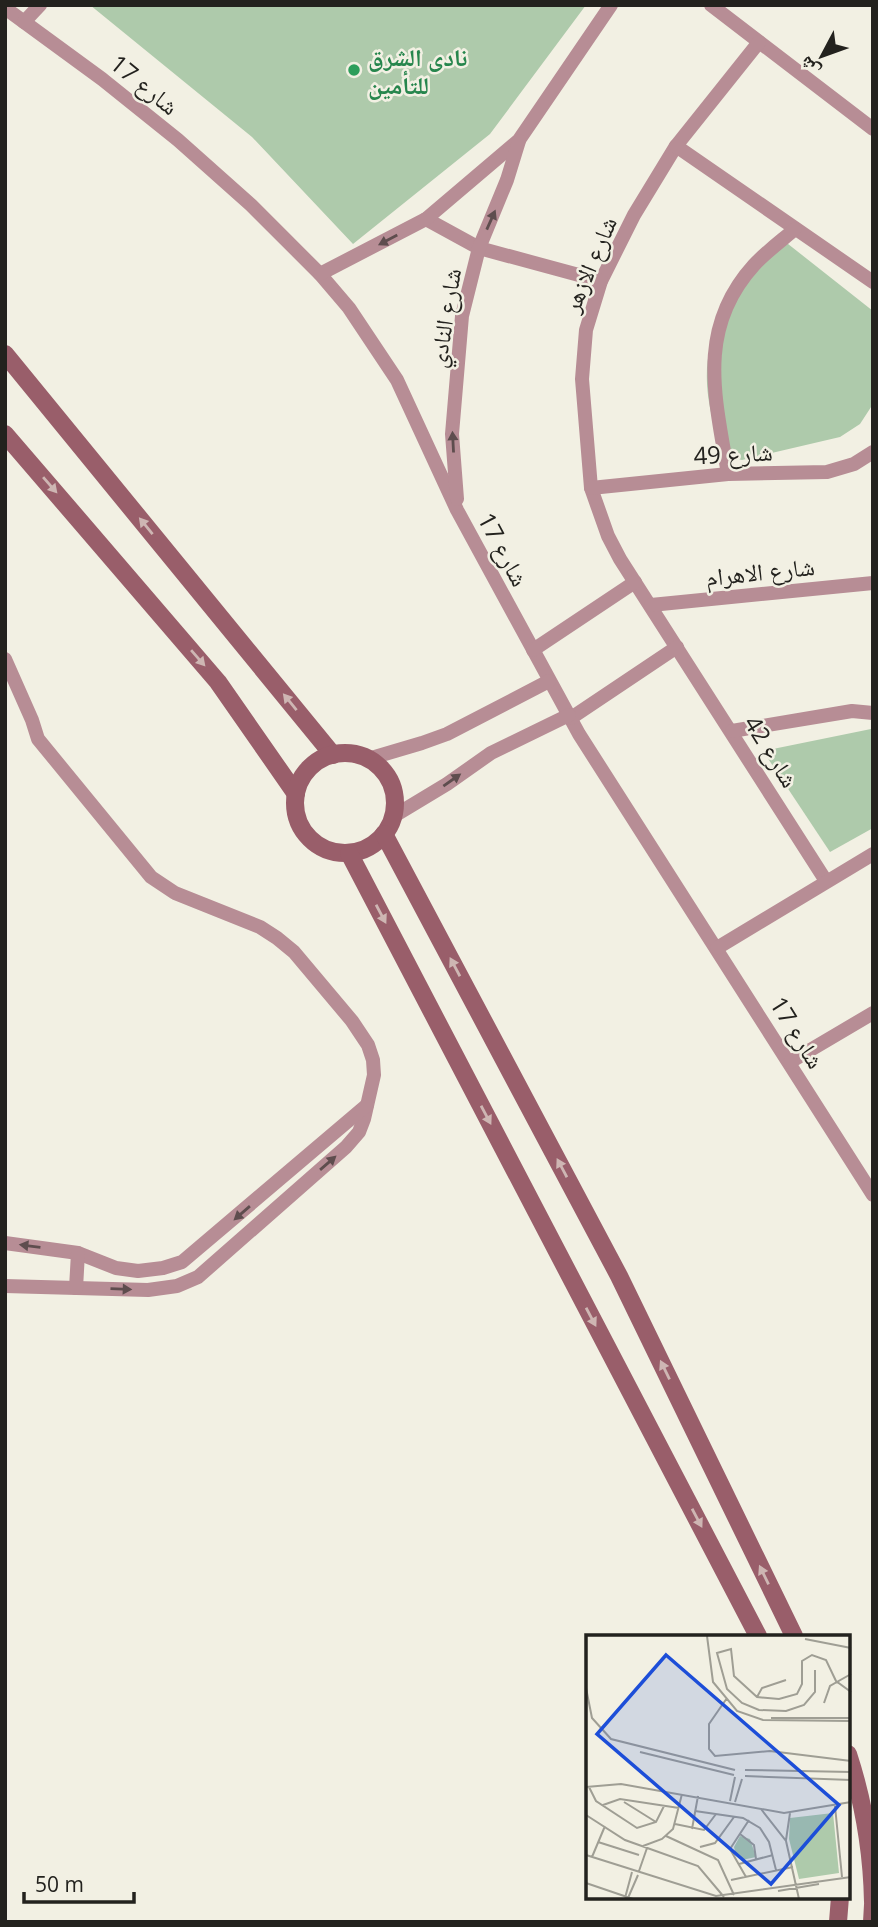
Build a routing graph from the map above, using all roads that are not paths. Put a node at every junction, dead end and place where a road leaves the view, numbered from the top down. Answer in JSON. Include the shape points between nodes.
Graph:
{"nodes":[{"id":1,"x":40,"y":5,"type":"edge"},
{"id":2,"x":611,"y":5,"type":"edge"},
{"id":3,"x":711,"y":5,"type":"edge"},
{"id":4,"x":5,"y":8,"type":"edge"},
{"id":5,"x":24,"y":22,"type":"junction"},
{"id":6,"x":759,"y":42,"type":"junction"},
{"id":7,"x":873,"y":129,"type":"edge"},
{"id":8,"x":519,"y":140,"type":"junction"},
{"id":9,"x":676,"y":146,"type":"junction"},
{"id":10,"x":426,"y":219,"type":"junction"},
{"id":11,"x":795,"y":229,"type":"junction"},
{"id":12,"x":479,"y":248,"type":"junction"},
{"id":13,"x":320,"y":274,"type":"junction"},
{"id":14,"x":601,"y":281,"type":"junction"},
{"id":15,"x":873,"y":282,"type":"edge"},
{"id":16,"x":5,"y":354,"type":"edge"},
{"id":17,"x":5,"y":433,"type":"edge"},
{"id":18,"x":873,"y":452,"type":"edge"},
{"id":19,"x":728,"y":474,"type":"junction"},
{"id":20,"x":591,"y":488,"type":"junction"},
{"id":21,"x":457,"y":510,"type":"junction"},
{"id":22,"x":635,"y":582,"type":"junction"},
{"id":23,"x":873,"y":583,"type":"edge"},
{"id":24,"x":651,"y":605,"type":"junction"},
{"id":25,"x":677,"y":647,"type":"junction"},
{"id":26,"x":533,"y":650,"type":"junction"},
{"id":27,"x":5,"y":659,"type":"edge"},
{"id":28,"x":549,"y":681,"type":"junction"},
{"id":29,"x":873,"y":712,"type":"edge"},
{"id":30,"x":570,"y":716,"type":"junction"},
{"id":31,"x":732,"y":731,"type":"junction"},
{"id":32,"x":333,"y":755,"type":"junction"},
{"id":33,"x":368,"y":759,"type":"junction"},
{"id":34,"x":296,"y":794,"type":"junction"},
{"id":35,"x":394,"y":816,"type":"junction"},
{"id":36,"x":384,"y":834,"type":"junction"},
{"id":37,"x":349,"y":853,"type":"junction"},
{"id":38,"x":873,"y":854,"type":"edge"},
{"id":39,"x":826,"y":881,"type":"junction"},
{"id":40,"x":717,"y":948,"type":"junction"},
{"id":41,"x":873,"y":1013,"type":"edge"},
{"id":42,"x":790,"y":1062,"type":"junction"},
{"id":43,"x":368,"y":1104,"type":"junction"},
{"id":44,"x":279,"y":1181,"type":"junction"},
{"id":45,"x":292,"y":1195,"type":"junction"},
{"id":46,"x":873,"y":1195,"type":"edge"},
{"id":47,"x":5,"y":1243,"type":"edge"},
{"id":48,"x":78,"y":1253,"type":"junction"},
{"id":49,"x":5,"y":1286,"type":"edge"},
{"id":50,"x":76,"y":1288,"type":"junction"},
{"id":51,"x":757,"y":1635,"type":"edge"},
{"id":52,"x":794,"y":1635,"type":"edge"},
{"id":53,"x":850,"y":1761,"type":"edge"},
{"id":54,"x":840,"y":1899,"type":"edge"},
{"id":55,"x":873,"y":1904,"type":"edge"},
{"id":56,"x":838,"y":1922,"type":"edge"},
{"id":57,"x":872,"y":1922,"type":"edge"}],
"edges":[{"from":1,"to":5,"type":"street"},
{"from":2,"to":8,"type":"street","name":"شارع النادي"},
{"from":3,"to":6,"type":"street"},
{"from":4,"to":5,"type":"street","name":"شارع 17"},
{"from":5,"to":13,"type":"street","name":"شارع 17","via":[[178,140]]},
{"from":6,"to":7,"type":"street"},
{"from":6,"to":9,"type":"street","name":"شارع الازهر"},
{"from":8,"to":10,"type":"street","name":"شارع النادي"},
{"from":12,"to":8,"type":"street","name":"شارع النادي","one_way":true},
{"from":9,"to":11,"type":"street"},
{"from":9,"to":14,"type":"street","name":"شارع الازهر"},
{"from":10,"to":12,"type":"street"},
{"from":10,"to":13,"type":"street","name":"شارع النادي","one_way":true},
{"from":11,"to":15,"type":"street"},
{"from":11,"to":19,"type":"street","via":[[741,281],[720,323],[712,369]]},
{"from":12,"to":14,"type":"street"},
{"from":21,"to":12,"type":"street","name":"شارع النادي","one_way":true,"via":[[452,434],[458,354]]},
{"from":13,"to":21,"type":"street","name":"شارع 17","via":[[397,380]]},
{"from":14,"to":20,"type":"street","name":"شارع الازهر","via":[[586,330],[582,379]]},
{"from":32,"to":16,"type":"main road","one_way":true},
{"from":17,"to":34,"type":"main road","one_way":true,"via":[[218,682]]},
{"from":18,"to":19,"type":"street","name":"شارع 49","via":[[827,472]]},
{"from":19,"to":20,"type":"street","name":"شارع 49"},
{"from":20,"to":22,"type":"street","name":"شارع الازهر","via":[[608,536]]},
{"from":21,"to":26,"type":"street","name":"شارع 17"},
{"from":22,"to":24,"type":"street","name":"شارع الازهر"},
{"from":22,"to":26,"type":"street"},
{"from":23,"to":24,"type":"street","name":"شارع الاهرام"},
{"from":24,"to":25,"type":"street","name":"شارع الازهر"},
{"from":25,"to":30,"type":"street"},
{"from":25,"to":31,"type":"street","name":"شارع 42"},
{"from":26,"to":28,"type":"street","name":"شارع 17"},
{"from":27,"to":43,"type":"street","via":[[38,739],[151,877],[175,893],[277,938],[352,1021],[373,1060]]},
{"from":28,"to":30,"type":"street","name":"شارع 17"},
{"from":28,"to":33,"type":"street","via":[[447,734]]},
{"from":29,"to":31,"type":"street","via":[[852,711]]},
{"from":35,"to":30,"type":"street","one_way":true,"via":[[491,753]]},
{"from":30,"to":40,"type":"street","name":"شارع 17"},
{"from":31,"to":39,"type":"street","name":"شارع 42"},
{"from":32,"to":33,"type":"main road"},
{"from":32,"to":34,"type":"main road","via":[[309,769]]},
{"from":33,"to":35,"type":"main road","via":[[390,783]]},
{"from":34,"to":37,"type":"main road","via":[[297,814],[305,833],[320,846]]},
{"from":35,"to":36,"type":"main road"},
{"from":36,"to":37,"type":"main road","via":[[369,847]]},
{"from":52,"to":36,"type":"main road","one_way":true,"via":[[620,1276]]},
{"from":37,"to":51,"type":"main road","one_way":true},
{"from":38,"to":39,"type":"street"},
{"from":39,"to":40,"type":"street"},
{"from":40,"to":42,"type":"street","name":"شارع 17"},
{"from":41,"to":42,"type":"street"},
{"from":42,"to":46,"type":"street","name":"شارع 17"},
{"from":43,"to":44,"type":"street"},
{"from":45,"to":43,"type":"street","one_way":true,"via":[[359,1132]]},
{"from":44,"to":45,"type":"street"},
{"from":44,"to":48,"type":"street","one_way":true,"via":[[182,1262],[138,1271]]},
{"from":50,"to":45,"type":"street","one_way":true,"via":[[148,1290],[198,1277]]},
{"from":48,"to":47,"type":"street","one_way":true},
{"from":48,"to":50,"type":"street"},
{"from":49,"to":50,"type":"street"},
{"from":53,"to":55,"type":"main road","via":[[870,1843]]},
{"from":54,"to":56,"type":"main road"},
{"from":55,"to":57,"type":"main road"}]}
